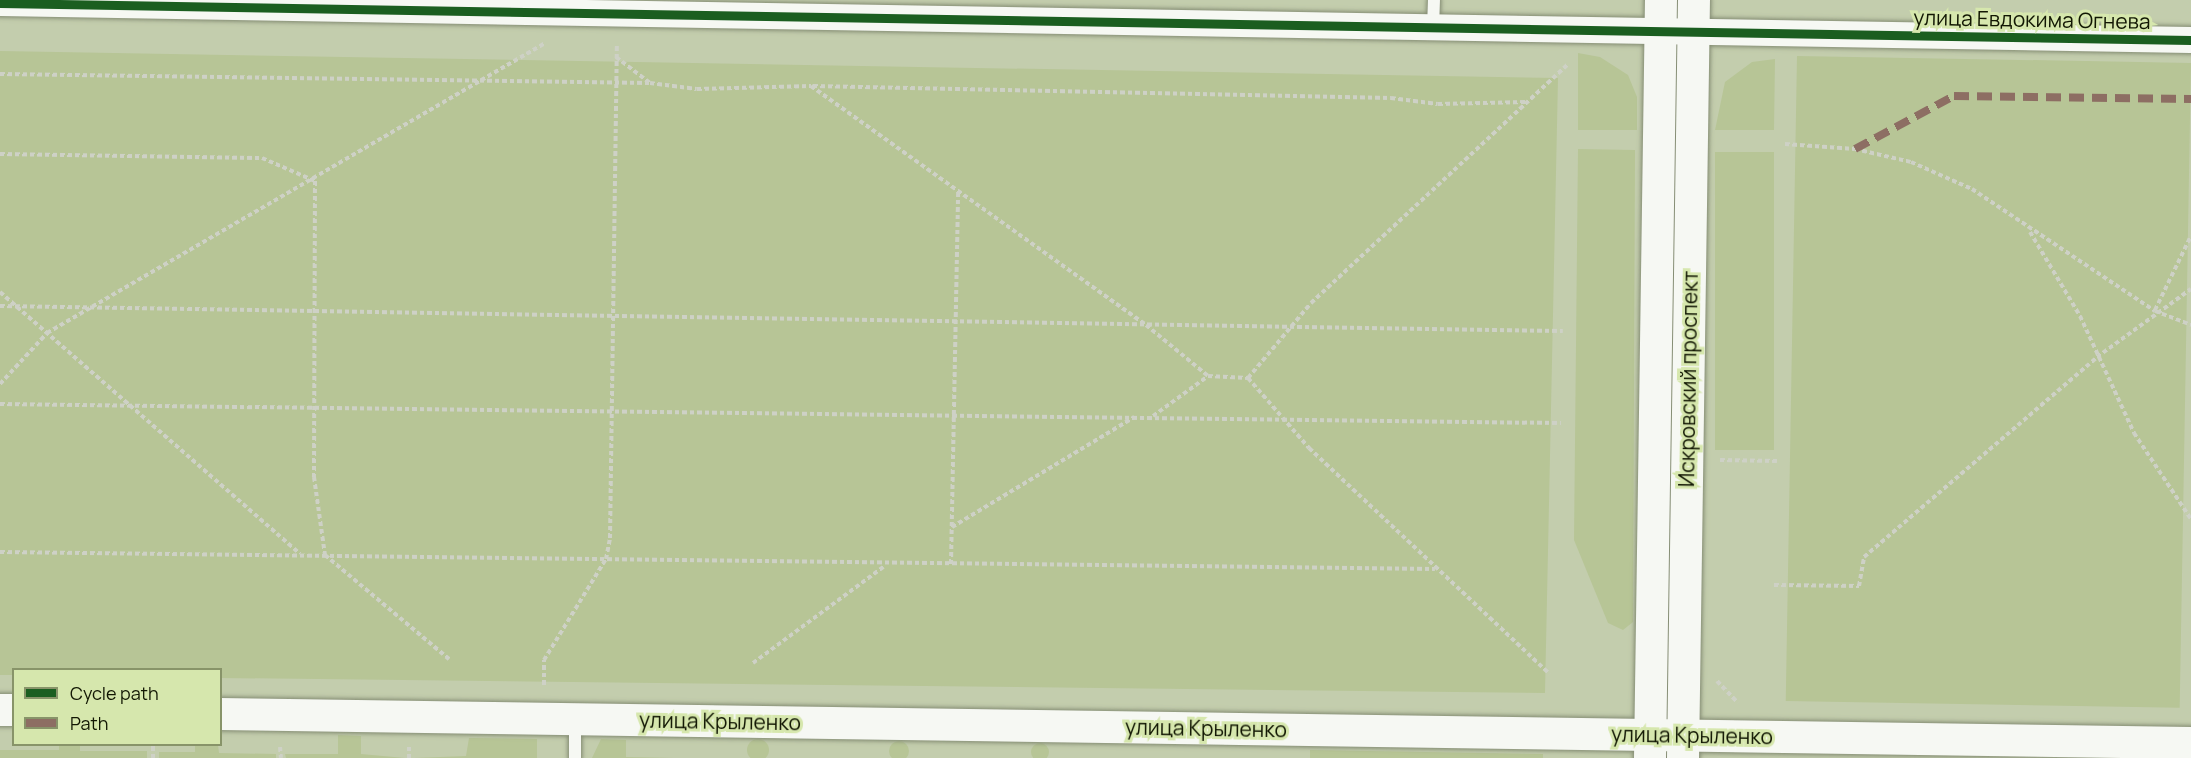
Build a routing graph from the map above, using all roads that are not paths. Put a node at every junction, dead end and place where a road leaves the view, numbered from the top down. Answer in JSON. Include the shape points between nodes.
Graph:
{"nodes":[{"id":1,"x":1434,"y":0,"type":"edge"},
{"id":2,"x":1661,"y":0,"type":"edge"},
{"id":3,"x":1694,"y":0,"type":"edge"},
{"id":4,"x":0,"y":3,"type":"edge"},
{"id":5,"x":617,"y":6,"type":"edge"},
{"id":6,"x":1433,"y":28,"type":"junction"},
{"id":7,"x":1660,"y":33,"type":"junction"},
{"id":8,"x":1693,"y":33,"type":"junction"},
{"id":9,"x":2191,"y":40,"type":"edge"},
{"id":10,"x":222,"y":714,"type":"edge"},
{"id":11,"x":575,"y":719,"type":"junction"},
{"id":12,"x":2191,"y":742,"type":"edge"},
{"id":13,"x":1651,"y":746,"type":"edge"},
{"id":14,"x":1683,"y":747,"type":"edge"},
{"id":15,"x":575,"y":758,"type":"edge"}],
"edges":[{"from":1,"to":6,"type":"lane"},
{"from":2,"to":7,"type":"street","name":"Искровский проспект"},
{"from":3,"to":8,"type":"street","name":"Искровский проспект"},
{"from":4,"to":5,"type":"street","name":"улица Евдокима Огнева"},
{"from":5,"to":6,"type":"street","name":"улица Евдокима Огнева"},
{"from":6,"to":7,"type":"street","name":"улица Евдокима Огнева"},
{"from":7,"to":8,"type":"street","name":"улица Евдокима Огнева"},
{"from":7,"to":13,"type":"street","name":"Искровский проспект"},
{"from":8,"to":9,"type":"street","name":"улица Евдокима Огнева"},
{"from":8,"to":14,"type":"street","name":"Искровский проспект"},
{"from":10,"to":11,"type":"street","name":"улица Крыленко"},
{"from":11,"to":13,"type":"street","name":"улица Крыленко"},
{"from":11,"to":15,"type":"lane"},
{"from":12,"to":14,"type":"street","name":"улица Крыленко"},
{"from":13,"to":14,"type":"street","name":"улица Крыленко"}]}
